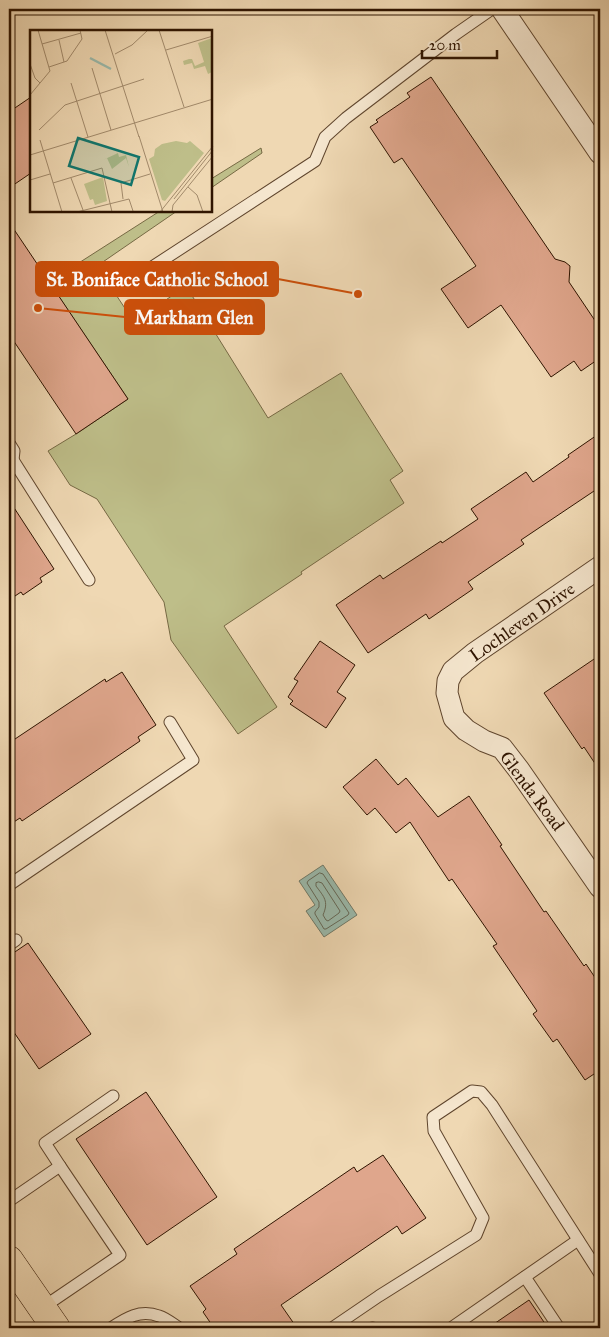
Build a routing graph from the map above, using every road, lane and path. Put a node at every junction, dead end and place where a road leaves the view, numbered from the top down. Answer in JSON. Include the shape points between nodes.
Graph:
{"nodes":[{"id":1,"x":492,"y":9,"type":"edge"},
{"id":2,"x":502,"y":9,"type":"edge"},
{"id":3,"x":600,"y":153,"type":"edge"},
{"id":4,"x":123,"y":286,"type":"dead end"},
{"id":5,"x":9,"y":443,"type":"edge"},
{"id":6,"x":11,"y":462,"type":"edge"},
{"id":7,"x":600,"y":567,"type":"edge"},
{"id":8,"x":89,"y":580,"type":"dead end"},
{"id":9,"x":448,"y":681,"type":"joint"},
{"id":10,"x":170,"y":722,"type":"dead end"},
{"id":11,"x":9,"y":885,"type":"edge"},
{"id":12,"x":600,"y":887,"type":"edge"},
{"id":13,"x":113,"y":1096,"type":"dead end"},
{"id":14,"x":60,"y":1166,"type":"junction"},
{"id":15,"x":9,"y":1201,"type":"edge"},
{"id":16,"x":578,"y":1240,"type":"junction"},
{"id":17,"x":9,"y":1260,"type":"edge"},
{"id":18,"x":600,"y":1274,"type":"edge"},
{"id":19,"x":525,"y":1277,"type":"junction"},
{"id":20,"x":49,"y":1318,"type":"edge"},
{"id":21,"x":111,"y":1328,"type":"edge"},
{"id":22,"x":179,"y":1328,"type":"edge"},
{"id":23,"x":332,"y":1328,"type":"edge"},
{"id":24,"x":452,"y":1328,"type":"edge"},
{"id":25,"x":559,"y":1328,"type":"edge"}],
"edges":[{"from":1,"to":4,"type":"lane","via":[[346,118],[325,137],[315,161]]},
{"from":2,"to":3,"type":"street"},
{"from":5,"to":6,"type":"lane","via":[[14,451]]},
{"from":6,"to":8,"type":"lane"},
{"from":7,"to":9,"type":"street","name":"Lochleven Drive","via":[[475,653],[453,671]]},
{"from":9,"to":12,"type":"street","name":"Glenda Road","via":[[447,693],[454,718],[466,730],[502,748]]},
{"from":10,"to":11,"type":"lane","via":[[193,760]]},
{"from":13,"to":14,"type":"lane","via":[[44,1143]]},
{"from":14,"to":15,"type":"lane"},
{"from":14,"to":20,"type":"lane","via":[[120,1255]]},
{"from":16,"to":18,"type":"lane"},
{"from":16,"to":19,"type":"lane"},
{"from":16,"to":23,"type":"lane","via":[[492,1105],[480,1092],[472,1091],[433,1118],[434,1131],[483,1218],[476,1235]]},
{"from":17,"to":20,"type":"main road"},
{"from":19,"to":24,"type":"lane"},
{"from":19,"to":25,"type":"lane"},
{"from":21,"to":22,"type":"lane","via":[[127,1317],[142,1314],[159,1316]]}]}
